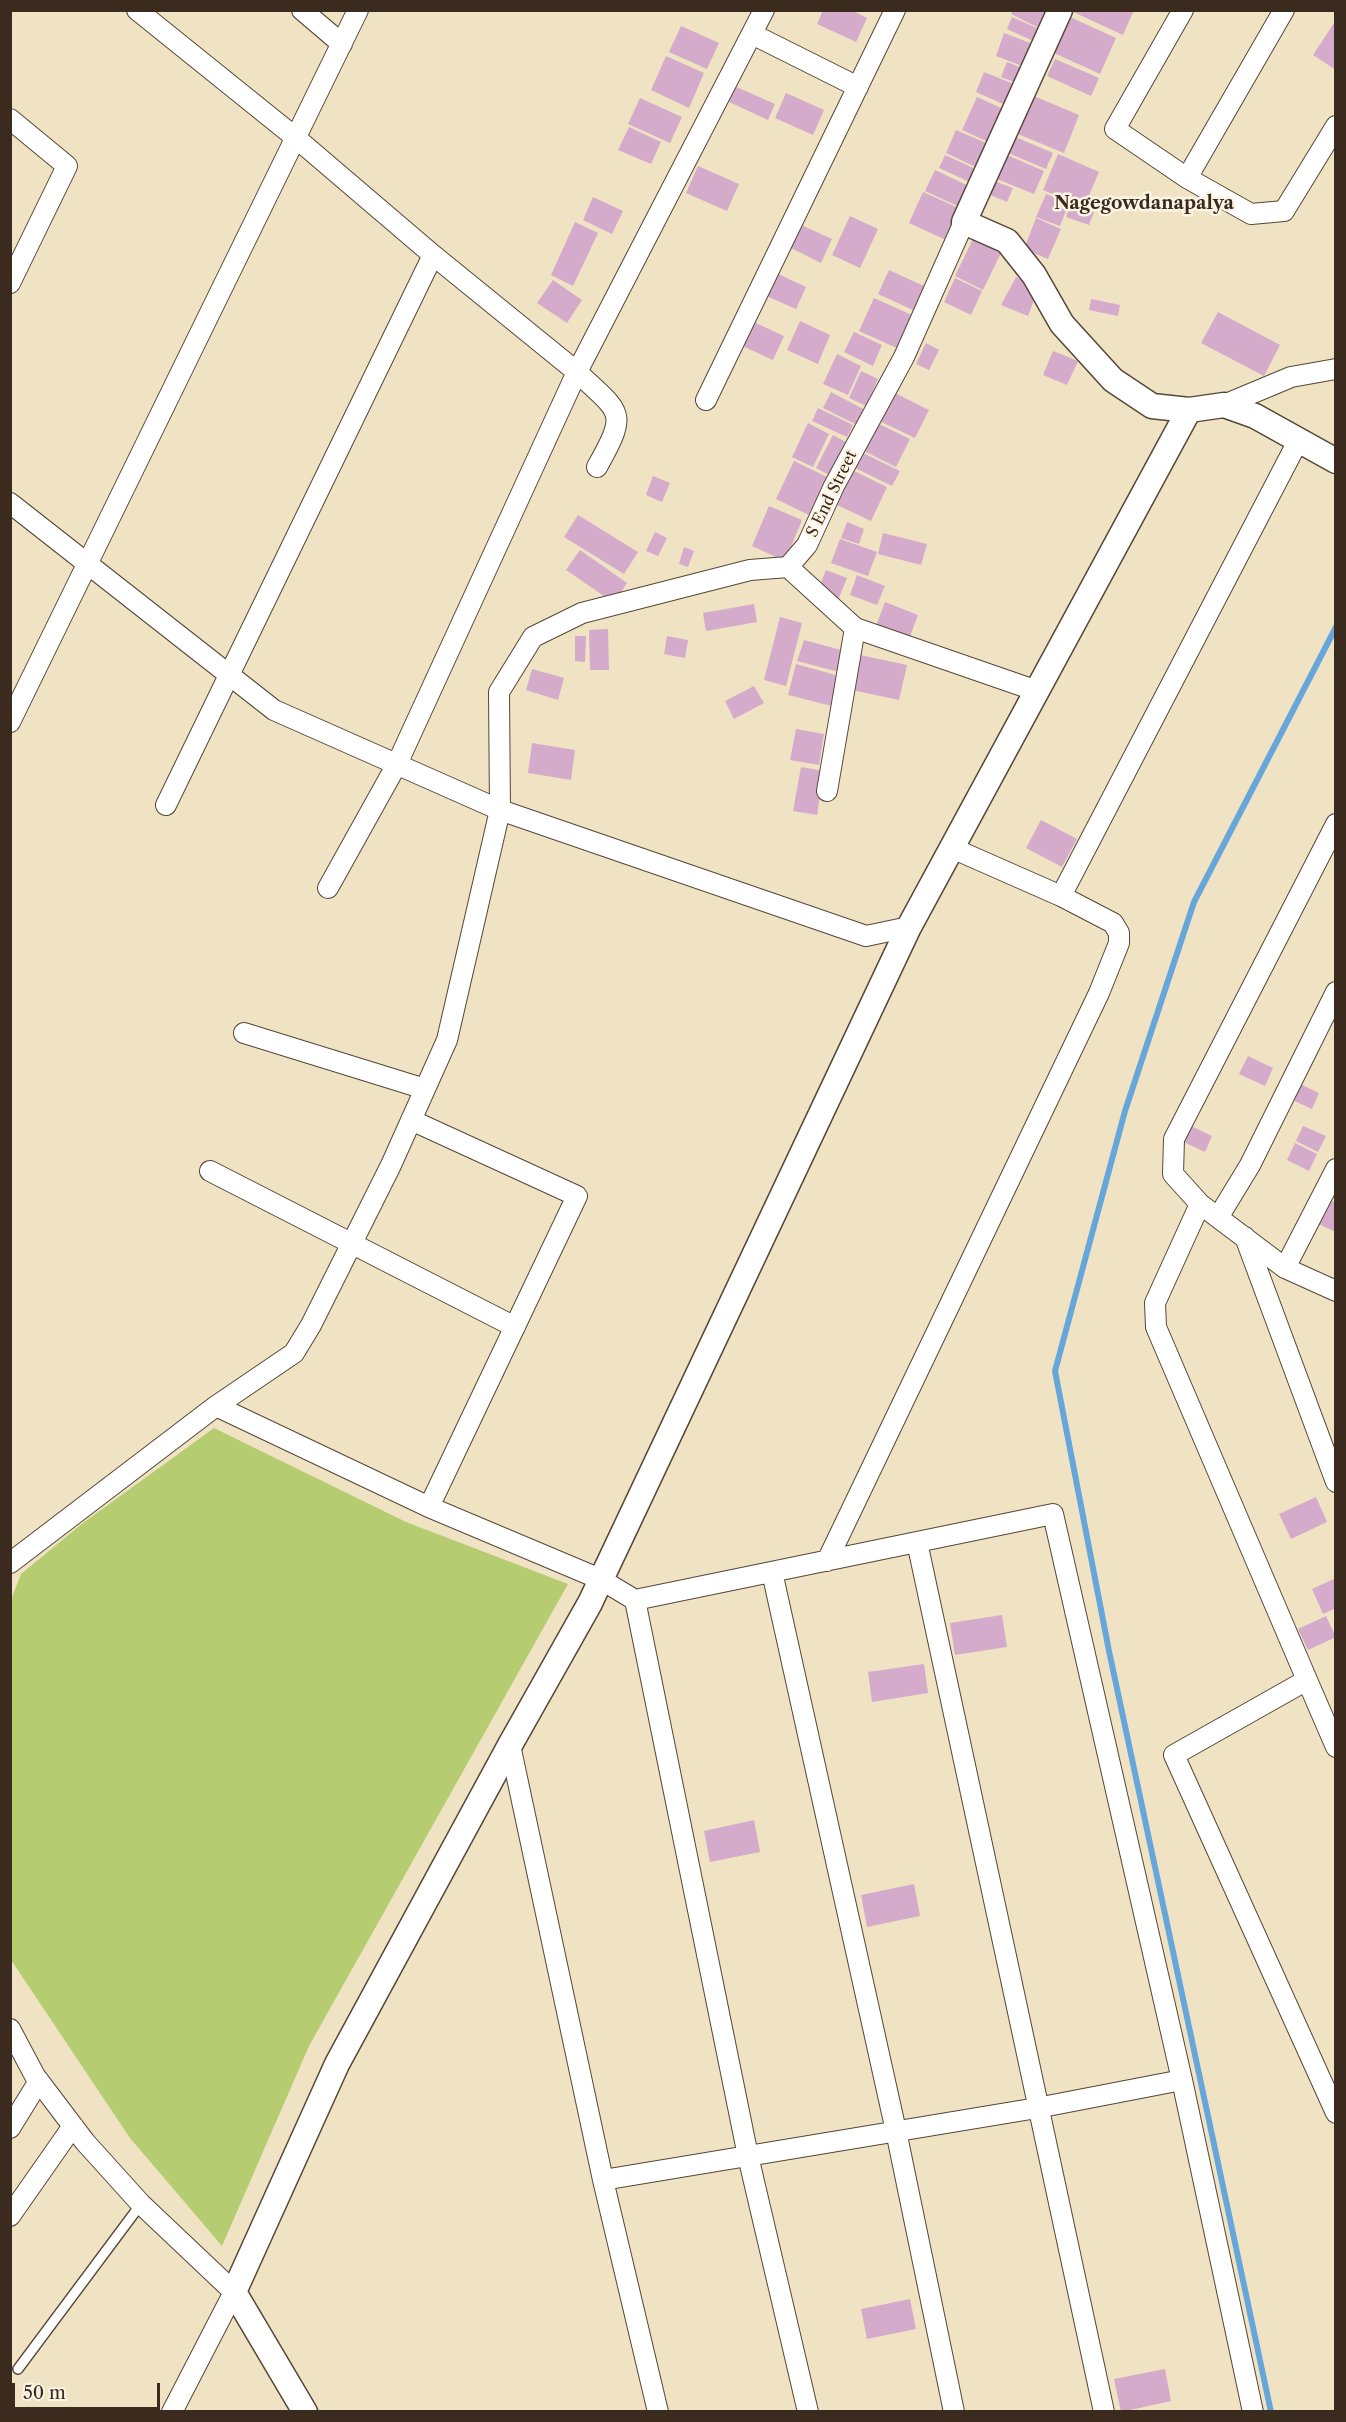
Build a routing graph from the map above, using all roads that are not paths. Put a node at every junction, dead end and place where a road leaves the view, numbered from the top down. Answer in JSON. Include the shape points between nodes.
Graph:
{"nodes":[{"id":1,"x":137,"y":10,"type":"edge"},
{"id":2,"x":302,"y":10,"type":"edge"},
{"id":3,"x":358,"y":10,"type":"edge"},
{"id":4,"x":764,"y":10,"type":"edge"},
{"id":5,"x":895,"y":10,"type":"edge"},
{"id":6,"x":1060,"y":10,"type":"edge"},
{"id":7,"x":1183,"y":10,"type":"edge"},
{"id":8,"x":1284,"y":10,"type":"edge"},
{"id":9,"x":752,"y":34,"type":"junction"},
{"id":10,"x":342,"y":44,"type":"junction"},
{"id":11,"x":858,"y":87,"type":"junction"},
{"id":12,"x":10,"y":119,"type":"edge"},
{"id":13,"x":1335,"y":126,"type":"edge"},
{"id":14,"x":296,"y":138,"type":"junction"},
{"id":15,"x":1187,"y":178,"type":"junction"},
{"id":16,"x":964,"y":222,"type":"junction"},
{"id":17,"x":433,"y":255,"type":"junction"},
{"id":18,"x":10,"y":283,"type":"edge"},
{"id":19,"x":1335,"y":369,"type":"edge"},
{"id":20,"x":577,"y":372,"type":"junction"},
{"id":21,"x":706,"y":400,"type":"dead end"},
{"id":22,"x":1224,"y":405,"type":"junction"},
{"id":23,"x":1189,"y":410,"type":"junction"},
{"id":24,"x":1298,"y":441,"type":"junction"},
{"id":25,"x":1335,"y":461,"type":"edge"},
{"id":26,"x":597,"y":467,"type":"dead end"},
{"id":27,"x":10,"y":503,"type":"edge"},
{"id":28,"x":88,"y":566,"type":"junction"},
{"id":29,"x":788,"y":567,"type":"junction"},
{"id":30,"x":855,"y":628,"type":"junction"},
{"id":31,"x":230,"y":675,"type":"junction"},
{"id":32,"x":1037,"y":691,"type":"junction"},
{"id":33,"x":10,"y":722,"type":"edge"},
{"id":34,"x":397,"y":764,"type":"junction"},
{"id":35,"x":826,"y":791,"type":"dead end"},
{"id":36,"x":166,"y":805,"type":"dead end"},
{"id":37,"x":500,"y":810,"type":"junction"},
{"id":38,"x":1335,"y":824,"type":"edge"},
{"id":39,"x":952,"y":848,"type":"junction"},
{"id":40,"x":328,"y":888,"type":"dead end"},
{"id":41,"x":1061,"y":896,"type":"junction"},
{"id":42,"x":909,"y":927,"type":"junction"},
{"id":43,"x":1335,"y":992,"type":"edge"},
{"id":44,"x":244,"y":1034,"type":"dead end"},
{"id":45,"x":425,"y":1089,"type":"junction"},
{"id":46,"x":411,"y":1120,"type":"junction"},
{"id":47,"x":1335,"y":1169,"type":"edge"},
{"id":48,"x":210,"y":1171,"type":"dead end"},
{"id":49,"x":1200,"y":1204,"type":"junction"},
{"id":50,"x":1219,"y":1216,"type":"junction"},
{"id":51,"x":1245,"y":1237,"type":"junction"},
{"id":52,"x":352,"y":1243,"type":"junction"},
{"id":53,"x":1285,"y":1268,"type":"junction"},
{"id":54,"x":1335,"y":1291,"type":"edge"},
{"id":55,"x":515,"y":1327,"type":"junction"},
{"id":56,"x":216,"y":1406,"type":"junction"},
{"id":57,"x":1335,"y":1482,"type":"edge"},
{"id":58,"x":429,"y":1507,"type":"junction"},
{"id":59,"x":917,"y":1542,"type":"junction"},
{"id":60,"x":827,"y":1561,"type":"junction"},
{"id":61,"x":10,"y":1563,"type":"edge"},
{"id":62,"x":772,"y":1572,"type":"junction"},
{"id":63,"x":600,"y":1579,"type":"junction"},
{"id":64,"x":635,"y":1600,"type":"junction"},
{"id":65,"x":1307,"y":1680,"type":"junction"},
{"id":66,"x":510,"y":1745,"type":"junction"},
{"id":67,"x":1335,"y":1747,"type":"edge"},
{"id":68,"x":10,"y":2029,"type":"edge"},
{"id":69,"x":1182,"y":2080,"type":"junction"},
{"id":70,"x":39,"y":2081,"type":"junction"},
{"id":71,"x":1037,"y":2108,"type":"junction"},
{"id":72,"x":1335,"y":2113,"type":"edge"},
{"id":73,"x":73,"y":2126,"type":"junction"},
{"id":74,"x":10,"y":2128,"type":"edge"},
{"id":75,"x":896,"y":2131,"type":"junction"},
{"id":76,"x":748,"y":2156,"type":"junction"},
{"id":77,"x":603,"y":2180,"type":"junction"},
{"id":78,"x":141,"y":2204,"type":"junction"},
{"id":79,"x":10,"y":2216,"type":"edge"},
{"id":80,"x":234,"y":2292,"type":"junction"},
{"id":81,"x":18,"y":2369,"type":"dead end"},
{"id":82,"x":172,"y":2412,"type":"edge"},
{"id":83,"x":305,"y":2412,"type":"edge"},
{"id":84,"x":658,"y":2412,"type":"edge"},
{"id":85,"x":808,"y":2412,"type":"edge"},
{"id":86,"x":954,"y":2412,"type":"edge"},
{"id":87,"x":1104,"y":2412,"type":"edge"},
{"id":88,"x":1253,"y":2412,"type":"edge"}],
"edges":[{"from":1,"to":14,"type":"street"},
{"from":2,"to":10,"type":"street"},
{"from":3,"to":10,"type":"street"},
{"from":4,"to":9,"type":"street"},
{"from":5,"to":11,"type":"street"},
{"from":6,"to":16,"type":"street","name":"S End Street"},
{"from":7,"to":15,"type":"street","via":[[1115,129]]},
{"from":8,"to":15,"type":"street"},
{"from":9,"to":11,"type":"street"},
{"from":9,"to":20,"type":"street"},
{"from":10,"to":14,"type":"street"},
{"from":11,"to":21,"type":"street"},
{"from":12,"to":18,"type":"street","via":[[67,166]]},
{"from":13,"to":15,"type":"street","via":[[1284,210],[1251,214]]},
{"from":14,"to":17,"type":"street"},
{"from":14,"to":28,"type":"street"},
{"from":16,"to":23,"type":"street","via":[[1006,242],[1034,275],[1062,324],[1113,380],[1152,405]]},
{"from":16,"to":29,"type":"street","name":"S End Street","via":[[904,357],[834,486],[807,545]]},
{"from":17,"to":20,"type":"street"},
{"from":17,"to":31,"type":"street"},
{"from":19,"to":22,"type":"street","via":[[1291,377]]},
{"from":20,"to":26,"type":"street","via":[[614,406],[618,422]]},
{"from":20,"to":34,"type":"street"},
{"from":22,"to":23,"type":"street"},
{"from":22,"to":24,"type":"street","via":[[1255,416]]},
{"from":23,"to":32,"type":"street"},
{"from":24,"to":25,"type":"street"},
{"from":24,"to":41,"type":"street"},
{"from":27,"to":28,"type":"street"},
{"from":28,"to":31,"type":"street"},
{"from":28,"to":33,"type":"street"},
{"from":29,"to":30,"type":"street"},
{"from":29,"to":37,"type":"street","via":[[750,570],[582,613],[533,637],[499,692]]},
{"from":30,"to":32,"type":"street"},
{"from":30,"to":35,"type":"street"},
{"from":31,"to":34,"type":"street","via":[[274,710]]},
{"from":31,"to":36,"type":"street"},
{"from":32,"to":39,"type":"street"},
{"from":34,"to":37,"type":"street"},
{"from":34,"to":40,"type":"street"},
{"from":37,"to":42,"type":"street","via":[[867,936]]},
{"from":37,"to":45,"type":"street","via":[[447,1040]]},
{"from":38,"to":49,"type":"street","via":[[1174,1139],[1173,1174]]},
{"from":39,"to":41,"type":"street"},
{"from":39,"to":42,"type":"street"},
{"from":41,"to":60,"type":"street","via":[[1113,923],[1119,943],[1094,1004]]},
{"from":42,"to":63,"type":"street"},
{"from":43,"to":50,"type":"street","via":[[1250,1165]]},
{"from":44,"to":45,"type":"street"},
{"from":45,"to":46,"type":"street"},
{"from":46,"to":52,"type":"street"},
{"from":46,"to":55,"type":"street","via":[[577,1196]]},
{"from":47,"to":53,"type":"street"},
{"from":48,"to":52,"type":"street"},
{"from":49,"to":50,"type":"street"},
{"from":49,"to":65,"type":"street","via":[[1155,1303],[1156,1327]]},
{"from":50,"to":51,"type":"street"},
{"from":51,"to":53,"type":"street"},
{"from":51,"to":57,"type":"street"},
{"from":52,"to":55,"type":"street"},
{"from":52,"to":56,"type":"street","via":[[294,1353]]},
{"from":53,"to":54,"type":"street"},
{"from":55,"to":58,"type":"street"},
{"from":56,"to":58,"type":"street"},
{"from":56,"to":61,"type":"street"},
{"from":58,"to":63,"type":"street"},
{"from":59,"to":60,"type":"street"},
{"from":59,"to":69,"type":"street","via":[[1053,1514]]},
{"from":59,"to":71,"type":"street"},
{"from":60,"to":62,"type":"street"},
{"from":62,"to":64,"type":"street"},
{"from":62,"to":75,"type":"street"},
{"from":63,"to":64,"type":"street"},
{"from":63,"to":66,"type":"street"},
{"from":64,"to":76,"type":"street"},
{"from":65,"to":67,"type":"street"},
{"from":65,"to":72,"type":"street","via":[[1174,1755]]},
{"from":66,"to":77,"type":"street"},
{"from":66,"to":80,"type":"street","via":[[337,2064]]},
{"from":68,"to":70,"type":"street"},
{"from":69,"to":71,"type":"street"},
{"from":69,"to":88,"type":"street"},
{"from":70,"to":73,"type":"street"},
{"from":70,"to":74,"type":"street"},
{"from":71,"to":75,"type":"street"},
{"from":71,"to":87,"type":"street"},
{"from":73,"to":78,"type":"street"},
{"from":73,"to":79,"type":"street"},
{"from":75,"to":76,"type":"street"},
{"from":75,"to":86,"type":"street"},
{"from":76,"to":77,"type":"street"},
{"from":76,"to":85,"type":"street"},
{"from":77,"to":84,"type":"street"},
{"from":78,"to":80,"type":"street"},
{"from":78,"to":81,"type":"lane"},
{"from":80,"to":82,"type":"street"},
{"from":80,"to":83,"type":"street"}]}
